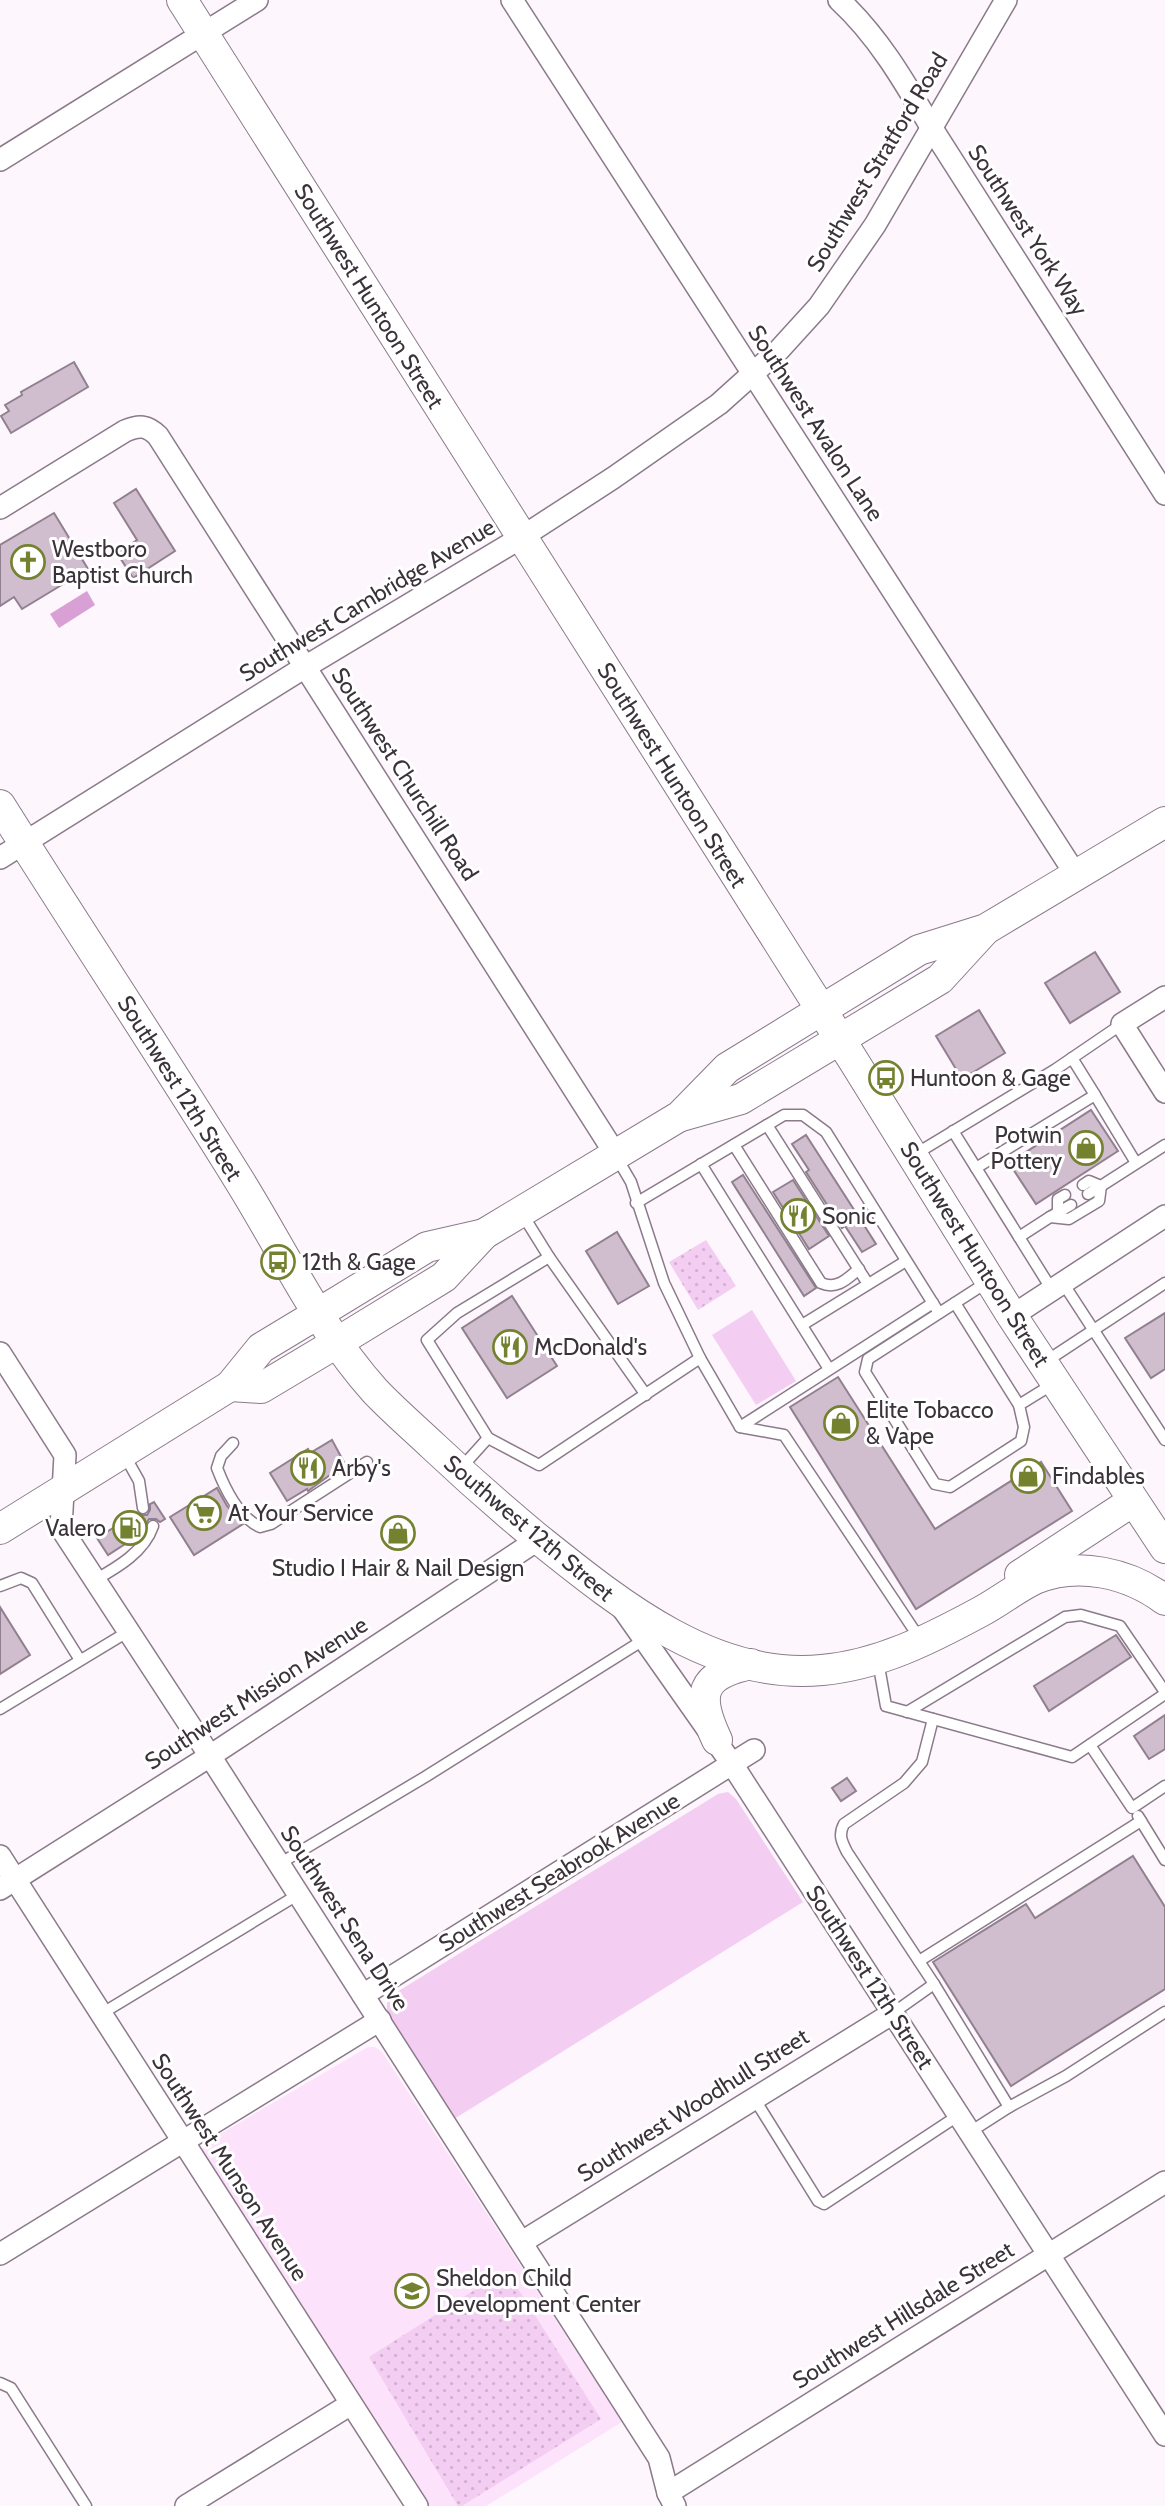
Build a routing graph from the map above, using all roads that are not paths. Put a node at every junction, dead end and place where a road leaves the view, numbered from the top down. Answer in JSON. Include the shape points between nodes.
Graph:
{"nodes":[{"id":1,"x":181,"y":0,"type":"edge"},
{"id":2,"x":257,"y":0,"type":"edge"},
{"id":3,"x":512,"y":0,"type":"edge"},
{"id":4,"x":839,"y":0,"type":"edge"},
{"id":5,"x":1006,"y":0,"type":"edge"},
{"id":6,"x":204,"y":35,"type":"junction"},
{"id":7,"x":931,"y":127,"type":"junction"},
{"id":8,"x":0,"y":160,"type":"edge"},
{"id":9,"x":754,"y":374,"type":"junction"},
{"id":10,"x":1165,"y":494,"type":"edge"},
{"id":11,"x":0,"y":508,"type":"edge"},
{"id":12,"x":522,"y":537,"type":"junction"},
{"id":13,"x":305,"y":667,"type":"junction"},
{"id":14,"x":0,"y":805,"type":"edge"},
{"id":15,"x":1165,"y":822,"type":"edge"},
{"id":16,"x":12,"y":850,"type":"edge"},
{"id":17,"x":1076,"y":875,"type":"junction"},
{"id":18,"x":986,"y":929,"type":"junction"},
{"id":19,"x":1165,"y":997,"type":"edge"},
{"id":20,"x":821,"y":1011,"type":"junction"},
{"id":21,"x":1122,"y":1024,"type":"junction"},
{"id":22,"x":839,"y":1040,"type":"junction"},
{"id":23,"x":1072,"y":1058,"type":"junction"},
{"id":24,"x":1165,"y":1092,"type":"edge"},
{"id":25,"x":1095,"y":1095,"type":"junction"},
{"id":26,"x":681,"y":1116,"type":"junction"},
{"id":27,"x":767,"y":1125,"type":"junction"},
{"id":28,"x":953,"y":1132,"type":"junction"},
{"id":29,"x":734,"y":1145,"type":"junction"},
{"id":30,"x":1165,"y":1145,"type":"edge"},
{"id":31,"x":615,"y":1155,"type":"junction"},
{"id":32,"x":913,"y":1156,"type":"junction"},
{"id":33,"x":1136,"y":1163,"type":"junction"},
{"id":34,"x":701,"y":1164,"type":"junction"},
{"id":35,"x":976,"y":1168,"type":"junction"},
{"id":36,"x":1101,"y":1186,"type":"junction"},
{"id":37,"x":1085,"y":1189,"type":"dead end"},
{"id":38,"x":1068,"y":1200,"type":"dead end"},
{"id":39,"x":636,"y":1203,"type":"junction"},
{"id":40,"x":521,"y":1212,"type":"junction"},
{"id":41,"x":1054,"y":1215,"type":"junction"},
{"id":42,"x":1165,"y":1216,"type":"edge"},
{"id":43,"x":484,"y":1234,"type":"junction"},
{"id":44,"x":1019,"y":1237,"type":"junction"},
{"id":45,"x":549,"y":1257,"type":"junction"},
{"id":46,"x":906,"y":1261,"type":"junction"},
{"id":47,"x":859,"y":1269,"type":"junction"},
{"id":48,"x":990,"y":1280,"type":"junction"},
{"id":49,"x":1165,"y":1283,"type":"edge"},
{"id":50,"x":868,"y":1284,"type":"junction"},
{"id":51,"x":1057,"y":1286,"type":"junction"},
{"id":52,"x":955,"y":1303,"type":"junction"},
{"id":53,"x":936,"y":1308,"type":"junction"},
{"id":54,"x":319,"y":1313,"type":"junction"},
{"id":55,"x":1012,"y":1315,"type":"junction"},
{"id":56,"x":802,"y":1325,"type":"junction"},
{"id":57,"x":1094,"y":1330,"type":"junction"},
{"id":58,"x":338,"y":1342,"type":"junction"},
{"id":59,"x":0,"y":1353,"type":"edge"},
{"id":60,"x":700,"y":1359,"type":"junction"},
{"id":61,"x":829,"y":1369,"type":"junction"},
{"id":62,"x":1049,"y":1373,"type":"junction"},
{"id":63,"x":230,"y":1385,"type":"junction"},
{"id":64,"x":646,"y":1395,"type":"junction"},
{"id":65,"x":1019,"y":1405,"type":"junction"},
{"id":66,"x":740,"y":1427,"type":"junction"},
{"id":67,"x":488,"y":1438,"type":"junction"},
{"id":68,"x":1165,"y":1440,"type":"edge"},
{"id":69,"x":233,"y":1443,"type":"dead end"},
{"id":70,"x":123,"y":1453,"type":"junction"},
{"id":71,"x":367,"y":1462,"type":"dead end"},
{"id":72,"x":459,"y":1470,"type":"junction"},
{"id":73,"x":62,"y":1491,"type":"junction"},
{"id":74,"x":1133,"y":1501,"type":"junction"},
{"id":75,"x":143,"y":1508,"type":"dead end"},
{"id":76,"x":153,"y":1526,"type":"dead end"},
{"id":77,"x":0,"y":1529,"type":"edge"},
{"id":78,"x":539,"y":1539,"type":"junction"},
{"id":79,"x":1165,"y":1548,"type":"edge"},
{"id":80,"x":95,"y":1580,"type":"junction"},
{"id":81,"x":0,"y":1586,"type":"edge"},
{"id":82,"x":608,"y":1593,"type":"junction"},
{"id":83,"x":1165,"y":1600,"type":"edge"},
{"id":84,"x":129,"y":1631,"type":"junction"},
{"id":85,"x":928,"y":1638,"type":"junction"},
{"id":86,"x":645,"y":1639,"type":"junction"},
{"id":87,"x":877,"y":1659,"type":"junction"},
{"id":88,"x":80,"y":1660,"type":"junction"},
{"id":89,"x":751,"y":1664,"type":"junction"},
{"id":90,"x":1165,"y":1693,"type":"edge"},
{"id":91,"x":0,"y":1709,"type":"edge"},
{"id":92,"x":907,"y":1712,"type":"junction"},
{"id":93,"x":933,"y":1719,"type":"junction"},
{"id":94,"x":1090,"y":1745,"type":"junction"},
{"id":95,"x":754,"y":1750,"type":"dead end"},
{"id":96,"x":724,"y":1752,"type":"junction"},
{"id":97,"x":210,"y":1756,"type":"junction"},
{"id":98,"x":1165,"y":1786,"type":"edge"},
{"id":99,"x":1132,"y":1808,"type":"junction"},
{"id":100,"x":1140,"y":1821,"type":"junction"},
{"id":101,"x":0,"y":1856,"type":"edge"},
{"id":102,"x":1165,"y":1860,"type":"edge"},
{"id":103,"x":279,"y":1864,"type":"junction"},
{"id":104,"x":8,"y":1884,"type":"edge"},
{"id":105,"x":299,"y":1894,"type":"junction"},
{"id":106,"x":919,"y":1961,"type":"junction"},
{"id":107,"x":934,"y":1984,"type":"junction"},
{"id":108,"x":363,"y":1994,"type":"junction"},
{"id":109,"x":1165,"y":2012,"type":"edge"},
{"id":110,"x":893,"y":2013,"type":"junction"},
{"id":111,"x":102,"y":2014,"type":"junction"},
{"id":112,"x":380,"y":2020,"type":"junction"},
{"id":113,"x":754,"y":2098,"type":"junction"},
{"id":114,"x":1009,"y":2107,"type":"junction"},
{"id":115,"x":964,"y":2124,"type":"junction"},
{"id":116,"x":183,"y":2142,"type":"junction"},
{"id":117,"x":1165,"y":2182,"type":"edge"},
{"id":118,"x":522,"y":2242,"type":"junction"},
{"id":119,"x":0,"y":2255,"type":"edge"},
{"id":120,"x":1049,"y":2255,"type":"junction"},
{"id":121,"x":0,"y":2383,"type":"edge"},
{"id":122,"x":351,"y":2404,"type":"junction"},
{"id":123,"x":1165,"y":2435,"type":"edge"},
{"id":124,"x":672,"y":2499,"type":"edge"},
{"id":125,"x":86,"y":2506,"type":"edge"},
{"id":126,"x":186,"y":2506,"type":"edge"},
{"id":127,"x":416,"y":2506,"type":"edge"}],
"edges":[{"from":1,"to":6,"type":"main road","name":"Southwest Huntoon Street"},
{"from":2,"to":6,"type":"street"},
{"from":3,"to":9,"type":"street","name":"Southwest Avalon Lane"},
{"from":4,"to":7,"type":"street","name":"Southwest York Way","via":[[880,45]]},
{"from":5,"to":7,"type":"street","name":"Southwest Stratford Road"},
{"from":6,"to":8,"type":"street"},
{"from":6,"to":12,"type":"main road","name":"Southwest Huntoon Street"},
{"from":7,"to":9,"type":"street","name":"Southwest Stratford Road","via":[[875,225],[819,306]]},
{"from":7,"to":10,"type":"street","name":"Southwest York Way"},
{"from":9,"to":12,"type":"street","name":"Southwest Cambridge Avenue","via":[[719,404]]},
{"from":9,"to":17,"type":"street","name":"Southwest Avalon Lane"},
{"from":11,"to":13,"type":"street","name":"Southwest Churchill Road","via":[[125,431],[145,426],[158,436]]},
{"from":12,"to":13,"type":"street","name":"Southwest Cambridge Avenue"},
{"from":12,"to":20,"type":"main road","name":"Southwest Huntoon Street"},
{"from":13,"to":16,"type":"street","name":"Southwest Cambridge Avenue"},
{"from":13,"to":31,"type":"street","name":"Southwest Churchill Road"},
{"from":14,"to":16,"type":"main road","name":"Southwest 12th Street"},
{"from":15,"to":17,"type":"main road"},
{"from":16,"to":54,"type":"main road","name":"Southwest 12th Street","via":[[232,1169]]},
{"from":17,"to":18,"type":"main road"},
{"from":18,"to":20,"type":"main road","via":[[919,950]]},
{"from":18,"to":22,"type":"main road","via":[[940,979]]},
{"from":19,"to":21,"type":"street"},
{"from":20,"to":22,"type":"main road","name":"Southwest Huntoon Street"},
{"from":20,"to":26,"type":"main road","via":[[727,1068]]},
{"from":21,"to":23,"type":"lane"},
{"from":21,"to":24,"type":"street"},
{"from":22,"to":26,"type":"main road","via":[[741,1099]]},
{"from":22,"to":32,"type":"main road","name":"Southwest Huntoon Street"},
{"from":23,"to":25,"type":"lane"},
{"from":23,"to":28,"type":"lane"},
{"from":25,"to":33,"type":"lane"},
{"from":25,"to":35,"type":"lane"},
{"from":26,"to":31,"type":"main road"},
{"from":27,"to":29,"type":"lane"},
{"from":27,"to":46,"type":"lane","via":[[784,1115],[803,1115],[826,1132]]},
{"from":27,"to":47,"type":"lane"},
{"from":28,"to":32,"type":"lane"},
{"from":28,"to":35,"type":"lane"},
{"from":29,"to":34,"type":"lane"},
{"from":29,"to":47,"type":"lane","via":[[821,1283],[837,1285]]},
{"from":30,"to":33,"type":"lane"},
{"from":31,"to":39,"type":"lane","via":[[631,1182]]},
{"from":31,"to":40,"type":"main road"},
{"from":32,"to":48,"type":"main road","name":"Southwest Huntoon Street"},
{"from":33,"to":36,"type":"lane"},
{"from":34,"to":39,"type":"lane"},
{"from":34,"to":56,"type":"lane"},
{"from":35,"to":44,"type":"lane"},
{"from":36,"to":37,"type":"lane"},
{"from":36,"to":41,"type":"lane","via":[[1098,1201],[1089,1207],[1069,1219]]},
{"from":38,"to":41,"type":"lane"},
{"from":39,"to":60,"type":"lane","via":[[664,1283]]},
{"from":40,"to":43,"type":"main road"},
{"from":40,"to":45,"type":"lane"},
{"from":41,"to":44,"type":"lane"},
{"from":42,"to":51,"type":"street"},
{"from":43,"to":54,"type":"main road","via":[[427,1247]]},
{"from":43,"to":58,"type":"main road","via":[[444,1277]]},
{"from":44,"to":51,"type":"lane"},
{"from":45,"to":64,"type":"lane"},
{"from":45,"to":67,"type":"lane","via":[[457,1313],[427,1340]]},
{"from":46,"to":50,"type":"lane"},
{"from":46,"to":53,"type":"lane"},
{"from":47,"to":50,"type":"lane"},
{"from":48,"to":52,"type":"lane"},
{"from":48,"to":55,"type":"main road","name":"Southwest Huntoon Street"},
{"from":49,"to":57,"type":"lane"},
{"from":50,"to":56,"type":"lane"},
{"from":51,"to":55,"type":"street"},
{"from":51,"to":57,"type":"lane"},
{"from":52,"to":53,"type":"lane"},
{"from":52,"to":65,"type":"lane"},
{"from":53,"to":61,"type":"lane"},
{"from":53,"to":65,"type":"lane","via":[[868,1359],[864,1372],[935,1484],[950,1488],[1021,1441],[1024,1427]]},
{"from":54,"to":58,"type":"main road","name":"Southwest 12th Street"},
{"from":54,"to":63,"type":"main road","via":[[261,1348]]},
{"from":55,"to":62,"type":"main road","name":"Southwest Huntoon Street"},
{"from":56,"to":61,"type":"lane"},
{"from":57,"to":62,"type":"lane"},
{"from":57,"to":68,"type":"lane"},
{"from":58,"to":63,"type":"main road","via":[[261,1388]]},
{"from":58,"to":72,"type":"main road","name":"Southwest 12th Street","via":[[375,1391]]},
{"from":59,"to":73,"type":"street","name":"Southwest Sena Drive","via":[[65,1455]]},
{"from":60,"to":64,"type":"lane"},
{"from":60,"to":66,"type":"lane"},
{"from":61,"to":66,"type":"lane"},
{"from":62,"to":65,"type":"lane"},
{"from":62,"to":74,"type":"main road","name":"Southwest Huntoon Street"},
{"from":63,"to":70,"type":"main road"},
{"from":64,"to":67,"type":"lane","via":[[538,1465]]},
{"from":66,"to":85,"type":"lane","via":[[784,1435]]},
{"from":67,"to":72,"type":"lane"},
{"from":69,"to":71,"type":"lane","via":[[217,1468],[248,1521],[260,1527]]},
{"from":70,"to":73,"type":"main road"},
{"from":70,"to":75,"type":"lane","via":[[139,1480]]},
{"from":72,"to":78,"type":"main road","name":"Southwest 12th Street"},
{"from":73,"to":77,"type":"main road"},
{"from":73,"to":80,"type":"street","name":"Southwest Sena Drive","via":[[61,1528]]},
{"from":74,"to":79,"type":"main road","name":"Southwest Huntoon Street"},
{"from":74,"to":85,"type":"main road"},
{"from":76,"to":80,"type":"lane","via":[[144,1544],[119,1567]]},
{"from":78,"to":82,"type":"main road","name":"Southwest 12th Street"},
{"from":78,"to":97,"type":"street","name":"Southwest Mission Avenue"},
{"from":80,"to":84,"type":"street","name":"Southwest Sena Drive"},
{"from":81,"to":88,"type":"lane","via":[[22,1578],[32,1583]]},
{"from":82,"to":86,"type":"street","name":"Southwest 12th Street"},
{"from":82,"to":89,"type":"main road","via":[[676,1637]]},
{"from":83,"to":85,"type":"main road","via":[[1148,1587],[1116,1576],[1082,1570],[1058,1573],[1035,1580]]},
{"from":84,"to":88,"type":"lane"},
{"from":84,"to":97,"type":"street","name":"Southwest Sena Drive"},
{"from":85,"to":87,"type":"main road"},
{"from":86,"to":96,"type":"street","name":"Southwest 12th Street"},
{"from":86,"to":103,"type":"lane"},
{"from":87,"to":89,"type":"main road","via":[[820,1671],[784,1671]]},
{"from":87,"to":92,"type":"lane","via":[[886,1706]]},
{"from":88,"to":91,"type":"lane"},
{"from":89,"to":96,"type":"main road","via":[[723,1671],[707,1687],[706,1717]]},
{"from":90,"to":92,"type":"lane","via":[[1119,1626],[1081,1615],[1065,1617]]},
{"from":90,"to":94,"type":"lane"},
{"from":92,"to":93,"type":"lane"},
{"from":93,"to":94,"type":"lane","via":[[1072,1757]]},
{"from":93,"to":106,"type":"lane","via":[[922,1762],[904,1783],[840,1831],[847,1852]]},
{"from":94,"to":99,"type":"lane"},
{"from":95,"to":96,"type":"street","name":"Southwest Seabrook Avenue"},
{"from":96,"to":108,"type":"street","name":"Southwest Seabrook Avenue"},
{"from":96,"to":110,"type":"street","name":"Southwest 12th Street"},
{"from":97,"to":103,"type":"street","name":"Southwest Sena Drive"},
{"from":97,"to":104,"type":"street","name":"Southwest Mission Avenue"},
{"from":98,"to":99,"type":"lane"},
{"from":99,"to":100,"type":"lane"},
{"from":100,"to":102,"type":"lane"},
{"from":100,"to":106,"type":"lane"},
{"from":101,"to":104,"type":"street","name":"Southwest Munson Avenue"},
{"from":103,"to":105,"type":"street","name":"Southwest Sena Drive"},
{"from":104,"to":111,"type":"street","name":"Southwest Munson Avenue"},
{"from":105,"to":108,"type":"street","name":"Southwest Sena Drive"},
{"from":105,"to":111,"type":"lane"},
{"from":106,"to":107,"type":"lane"},
{"from":107,"to":110,"type":"lane"},
{"from":107,"to":114,"type":"lane"},
{"from":108,"to":112,"type":"street","name":"Southwest Sena Drive"},
{"from":109,"to":114,"type":"lane"},
{"from":110,"to":113,"type":"street","name":"Southwest Woodhull Street"},
{"from":110,"to":115,"type":"street","name":"Southwest 12th Street"},
{"from":111,"to":116,"type":"street","name":"Southwest Munson Avenue"},
{"from":112,"to":116,"type":"street"},
{"from":112,"to":118,"type":"street","name":"Southwest Sena Drive"},
{"from":113,"to":115,"type":"lane","via":[[824,2204]]},
{"from":113,"to":118,"type":"street","name":"Southwest Woodhull Street"},
{"from":114,"to":115,"type":"lane"},
{"from":115,"to":120,"type":"street","name":"Southwest 12th Street"},
{"from":116,"to":119,"type":"street"},
{"from":116,"to":122,"type":"street","name":"Southwest Munson Avenue"},
{"from":117,"to":120,"type":"street","name":"Southwest Hillsdale Street"},
{"from":118,"to":124,"type":"street","name":"Southwest Sena Drive","via":[[659,2458]]},
{"from":120,"to":123,"type":"street","name":"Southwest 12th Street"},
{"from":120,"to":124,"type":"street","name":"Southwest Hillsdale Street"},
{"from":121,"to":125,"type":"lane","via":[[11,2388]]},
{"from":122,"to":126,"type":"street"},
{"from":122,"to":127,"type":"street","name":"Southwest Munson Avenue"}]}
